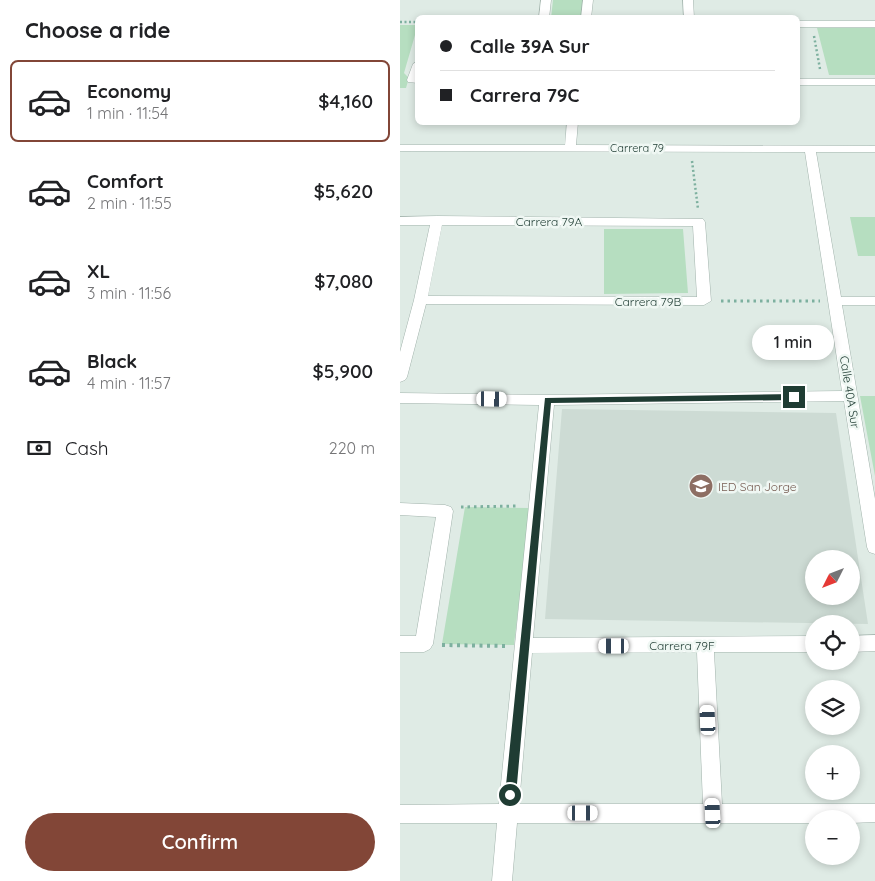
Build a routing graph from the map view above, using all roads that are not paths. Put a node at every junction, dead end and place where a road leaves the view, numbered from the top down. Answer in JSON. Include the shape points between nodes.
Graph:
{"nodes":[{"id":1,"x":546,"y":0,"type":"edge"},
{"id":2,"x":588,"y":0,"type":"edge"},
{"id":3,"x":688,"y":0,"type":"edge"},
{"id":4,"x":544,"y":15,"type":"edge"},
{"id":5,"x":586,"y":15,"type":"edge"},
{"id":6,"x":689,"y":15,"type":"edge"},
{"id":7,"x":800,"y":24,"type":"edge"},
{"id":8,"x":875,"y":24,"type":"edge"},
{"id":9,"x":800,"y":82,"type":"edge"},
{"id":10,"x":875,"y":82,"type":"edge"},
{"id":11,"x":574,"y":125,"type":"edge"},
{"id":12,"x":400,"y":148,"type":"edge"},
{"id":13,"x":570,"y":148,"type":"junction"},
{"id":14,"x":810,"y":148,"type":"junction"},
{"id":15,"x":875,"y":148,"type":"edge"},
{"id":16,"x":437,"y":220,"type":"junction"},
{"id":17,"x":400,"y":221,"type":"edge"},
{"id":18,"x":422,"y":300,"type":"junction"},
{"id":19,"x":704,"y":301,"type":"joint"},
{"id":20,"x":835,"y":301,"type":"junction"},
{"id":21,"x":875,"y":301,"type":"edge"},
{"id":22,"x":400,"y":376,"type":"edge"},
{"id":23,"x":851,"y":396,"type":"junction"},
{"id":24,"x":400,"y":398,"type":"edge"},
{"id":25,"x":548,"y":400,"type":"junction"},
{"id":26,"x":400,"y":509,"type":"edge"},
{"id":27,"x":875,"y":547,"type":"edge"},
{"id":28,"x":400,"y":644,"type":"edge"},
{"id":29,"x":805,"y":644,"type":"edge"},
{"id":30,"x":860,"y":644,"type":"edge"},
{"id":31,"x":875,"y":644,"type":"edge"},
{"id":32,"x":705,"y":645,"type":"junction"},
{"id":33,"x":524,"y":646,"type":"junction"},
{"id":34,"x":875,"y":812,"type":"edge"},
{"id":35,"x":713,"y":813,"type":"junction"},
{"id":36,"x":400,"y":814,"type":"edge"},
{"id":37,"x":508,"y":814,"type":"junction"},
{"id":38,"x":502,"y":881,"type":"edge"}],
"edges":[{"from":1,"to":4,"type":"street"},
{"from":2,"to":5,"type":"street"},
{"from":3,"to":6,"type":"street"},
{"from":7,"to":8,"type":"street"},
{"from":9,"to":10,"type":"street"},
{"from":11,"to":13,"type":"street"},
{"from":12,"to":13,"type":"street","name":"Carrera 79"},
{"from":13,"to":14,"type":"street","name":"Carrera 79"},
{"from":14,"to":15,"type":"street","name":"Carrera 79"},
{"from":14,"to":20,"type":"street","name":"Calle 40A Sur"},
{"from":16,"to":17,"type":"street","name":"Carrera 79A"},
{"from":16,"to":18,"type":"street"},
{"from":16,"to":19,"type":"street","name":"Carrera 79A","via":[[699,222]]},
{"from":18,"to":19,"type":"street","name":"Carrera 79B"},
{"from":18,"to":22,"type":"street"},
{"from":20,"to":21,"type":"street"},
{"from":20,"to":23,"type":"street","name":"Calle 40A Sur"},
{"from":23,"to":25,"type":"street"},
{"from":23,"to":27,"type":"street","name":"Calle 40A Sur"},
{"from":24,"to":25,"type":"street"},
{"from":25,"to":33,"type":"street"},
{"from":26,"to":28,"type":"street","via":[[445,510],[424,644]]},
{"from":29,"to":32,"type":"street","name":"Carrera 79F"},
{"from":30,"to":31,"type":"street"},
{"from":32,"to":33,"type":"street","name":"Carrera 79F"},
{"from":32,"to":35,"type":"street"},
{"from":33,"to":37,"type":"street"},
{"from":34,"to":35,"type":"street"},
{"from":35,"to":37,"type":"street"},
{"from":36,"to":37,"type":"street"},
{"from":37,"to":38,"type":"street"}]}
